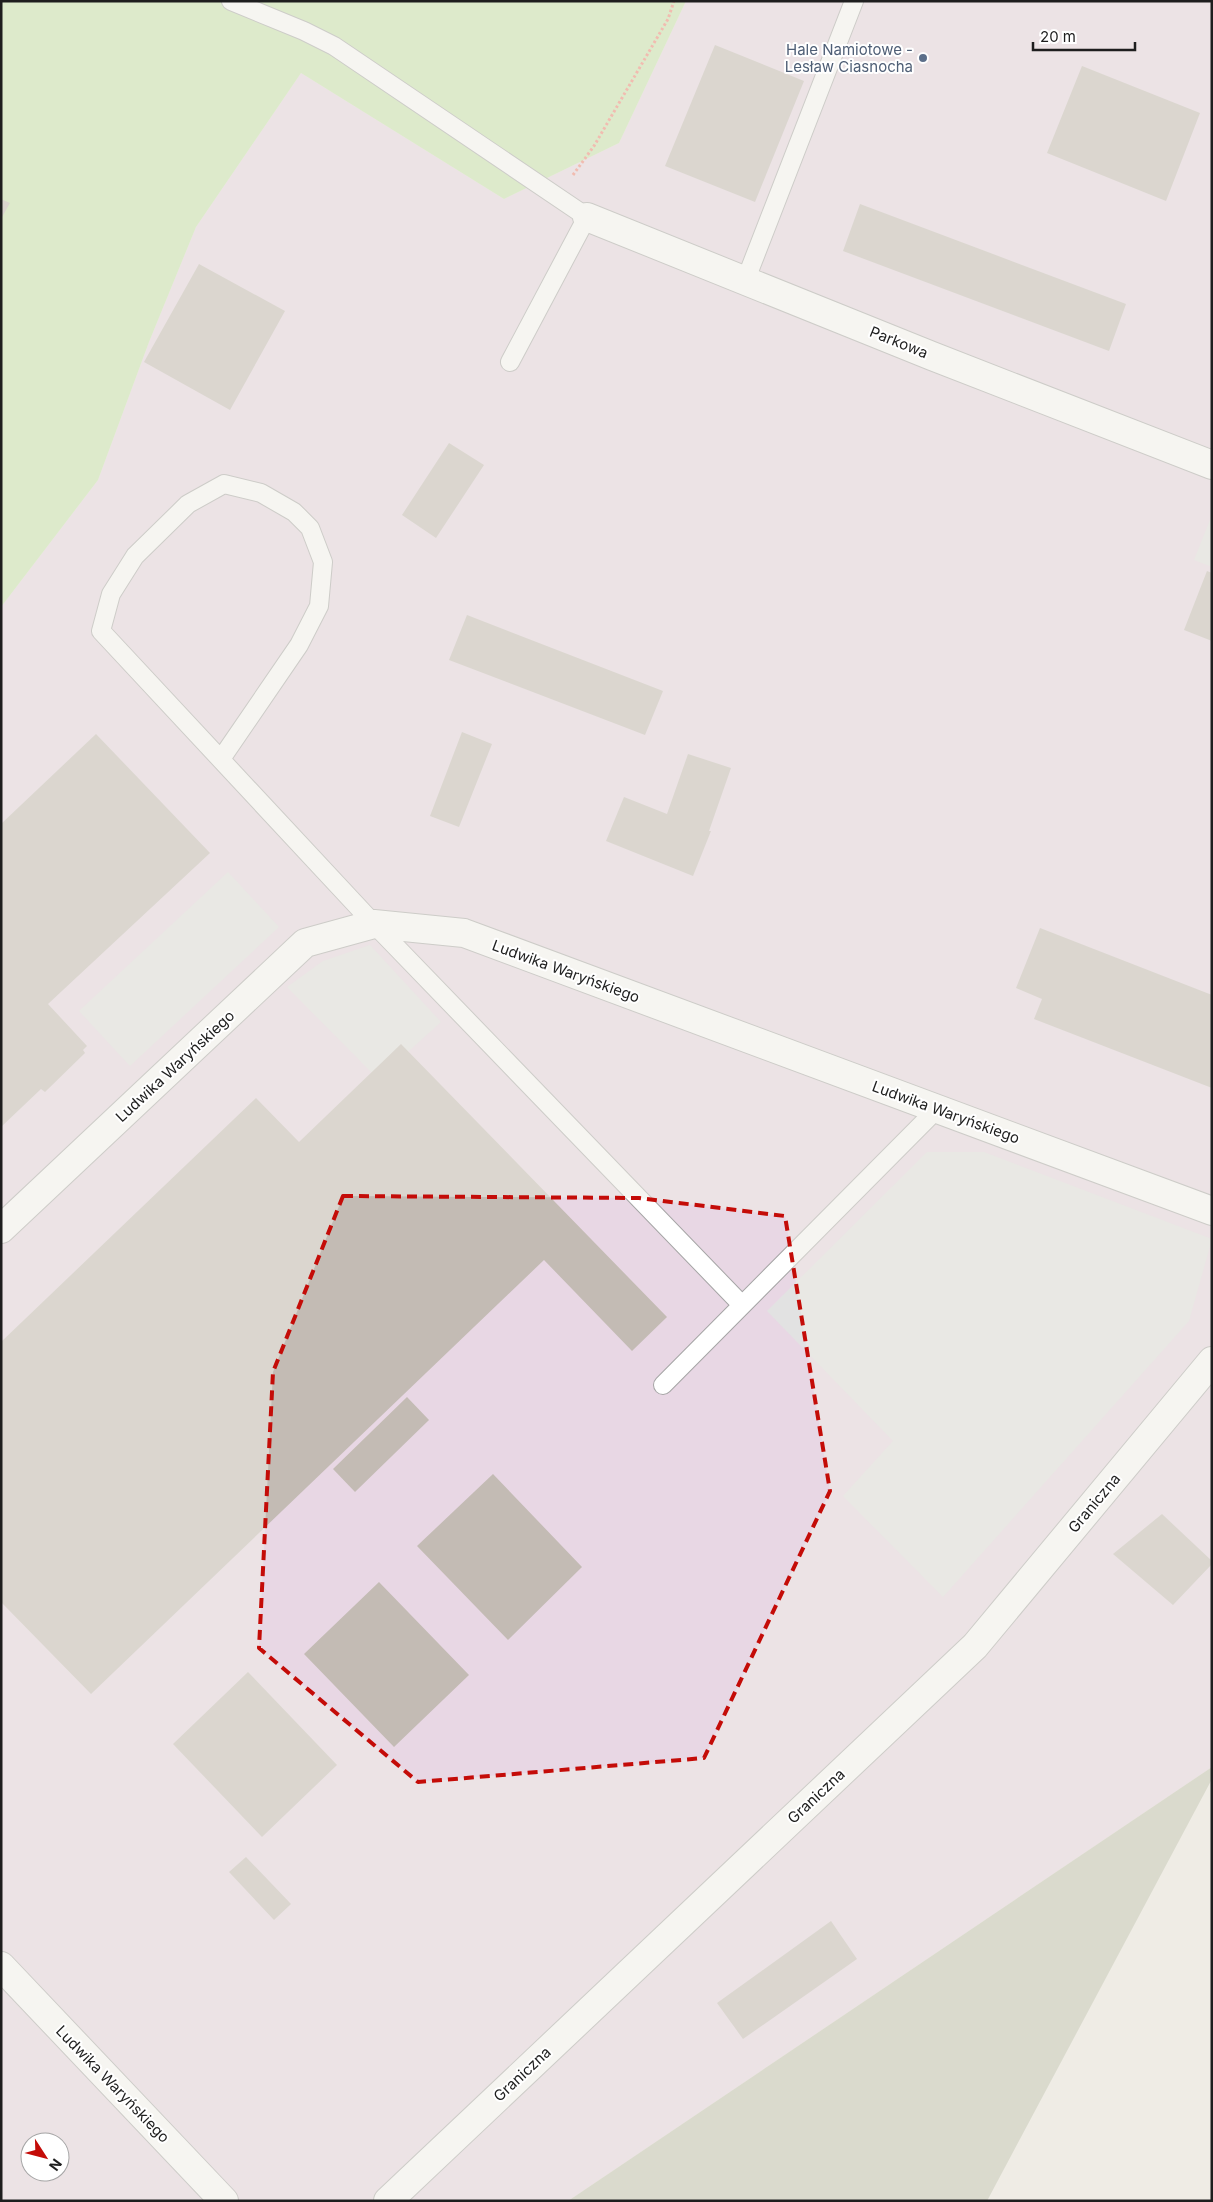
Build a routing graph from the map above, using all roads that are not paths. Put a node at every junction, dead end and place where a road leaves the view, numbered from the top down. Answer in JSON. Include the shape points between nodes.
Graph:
{"nodes":[{"id":1,"x":231,"y":1,"type":"edge"},
{"id":2,"x":854,"y":1,"type":"edge"},
{"id":3,"x":587,"y":217,"type":"junction"},
{"id":4,"x":746,"y":280,"type":"junction"},
{"id":5,"x":510,"y":362,"type":"dead end"},
{"id":6,"x":1212,"y":464,"type":"edge"},
{"id":7,"x":221,"y":759,"type":"junction"},
{"id":8,"x":374,"y":924,"type":"junction"},
{"id":9,"x":937,"y":1109,"type":"junction"},
{"id":10,"x":1212,"y":1211,"type":"edge"},
{"id":11,"x":1,"y":1229,"type":"edge"},
{"id":12,"x":742,"y":1305,"type":"junction"},
{"id":13,"x":1212,"y":1361,"type":"edge"},
{"id":14,"x":663,"y":1385,"type":"dead end"},
{"id":15,"x":1,"y":1966,"type":"edge"},
{"id":16,"x":224,"y":2201,"type":"edge"},
{"id":17,"x":388,"y":2201,"type":"edge"}],
"edges":[{"from":1,"to":3,"type":"lane","via":[[304,30],[334,46]]},
{"from":2,"to":4,"type":"lane"},
{"from":3,"to":4,"type":"street","name":"Parkowa"},
{"from":3,"to":5,"type":"lane"},
{"from":4,"to":6,"type":"street","name":"Parkowa"},
{"from":7,"to":7,"type":"lane","via":[[101,631],[111,594],[134,556],[188,504],[224,484],[261,493],[294,512],[310,528],[323,562],[319,606],[299,645]]},
{"from":7,"to":8,"type":"lane"},
{"from":8,"to":9,"type":"street","name":"Ludwika Waryńskiego","via":[[464,933]]},
{"from":8,"to":11,"type":"street","name":"Ludwika Waryńskiego","via":[[305,943]]},
{"from":8,"to":12,"type":"lane"},
{"from":9,"to":10,"type":"street","name":"Ludwika Waryńskiego"},
{"from":9,"to":12,"type":"lane"},
{"from":12,"to":14,"type":"lane"},
{"from":13,"to":17,"type":"street","name":"Graniczna","via":[[975,1646]]},
{"from":15,"to":16,"type":"street","name":"Ludwika Waryńskiego"}]}
